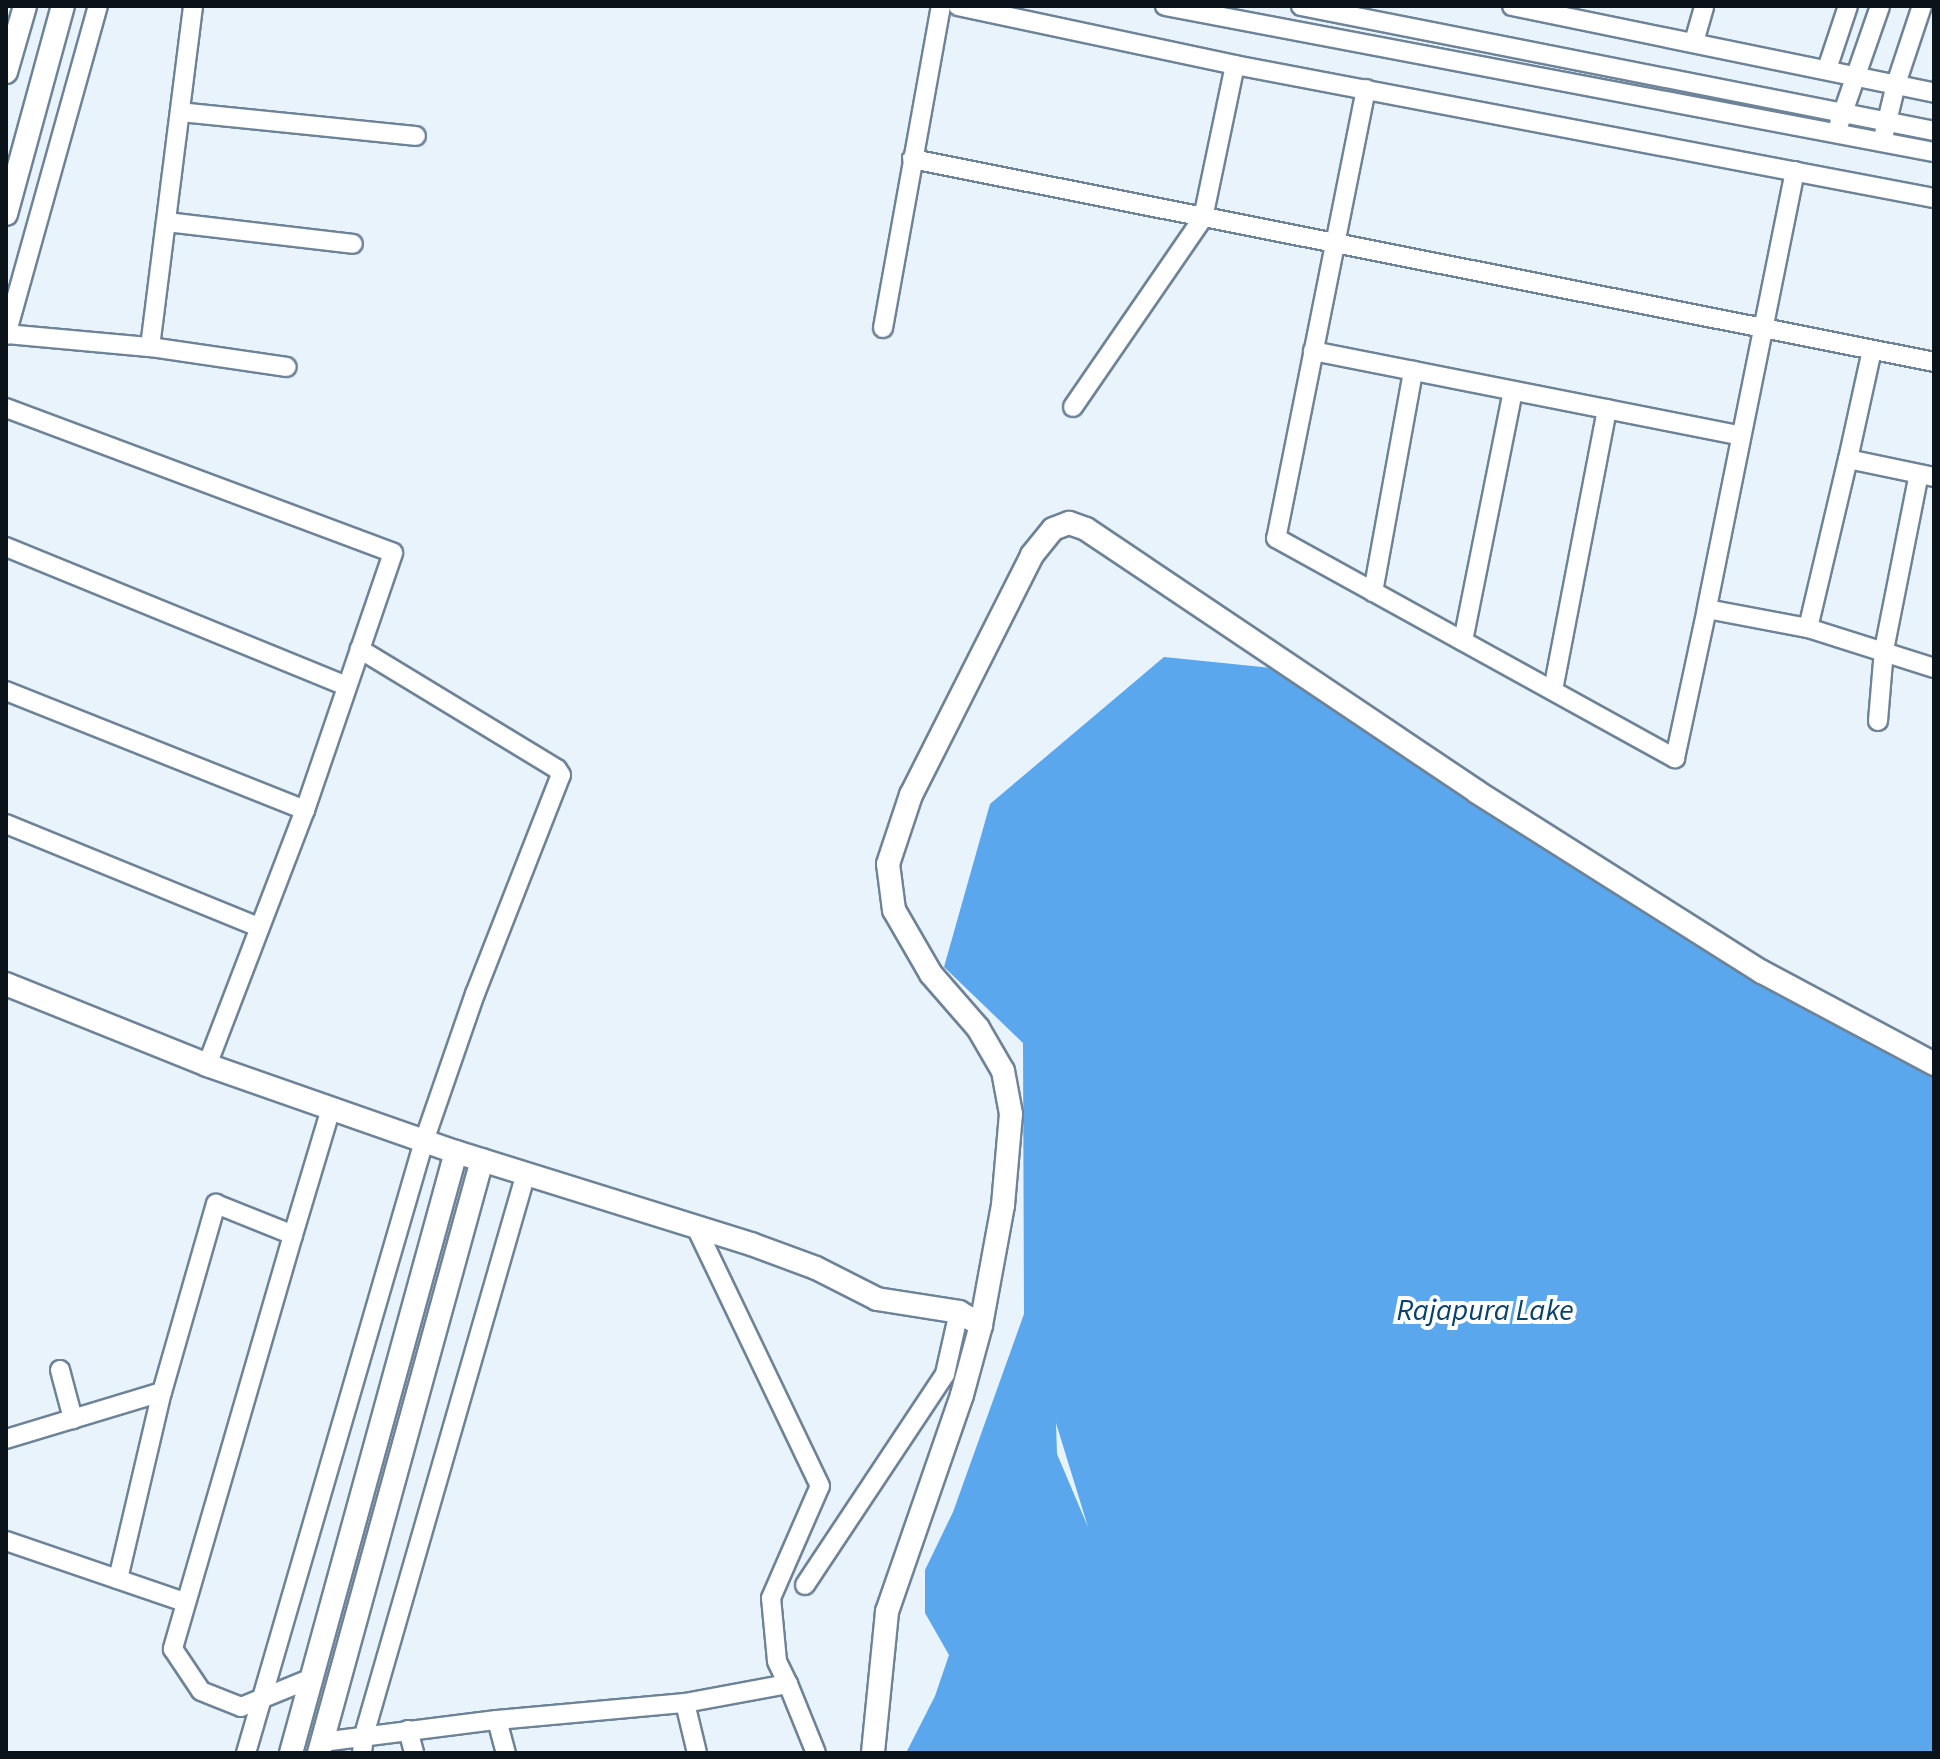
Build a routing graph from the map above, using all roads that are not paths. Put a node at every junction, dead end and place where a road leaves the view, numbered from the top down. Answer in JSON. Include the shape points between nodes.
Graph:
{"nodes":[{"id":1,"x":25,"y":6,"type":"edge"},
{"id":2,"x":63,"y":6,"type":"edge"},
{"id":3,"x":98,"y":6,"type":"edge"},
{"id":4,"x":193,"y":6,"type":"edge"},
{"id":5,"x":941,"y":6,"type":"edge"},
{"id":6,"x":958,"y":6,"type":"edge"},
{"id":7,"x":1165,"y":6,"type":"edge"},
{"id":8,"x":1301,"y":6,"type":"edge"},
{"id":9,"x":1512,"y":6,"type":"edge"},
{"id":10,"x":1704,"y":6,"type":"edge"},
{"id":11,"x":1848,"y":6,"type":"edge"},
{"id":12,"x":1880,"y":6,"type":"edge"},
{"id":13,"x":1922,"y":6,"type":"edge"},
{"id":14,"x":1565,"y":11,"type":"edge"},
{"id":15,"x":1694,"y":42,"type":"junction"},
{"id":16,"x":1235,"y":65,"type":"junction"},
{"id":17,"x":1827,"y":69,"type":"junction"},
{"id":18,"x":6,"y":72,"type":"edge"},
{"id":19,"x":1857,"y":76,"type":"junction"},
{"id":20,"x":1896,"y":84,"type":"junction"},
{"id":21,"x":1366,"y":89,"type":"junction"},
{"id":22,"x":1934,"y":93,"type":"edge"},
{"id":23,"x":180,"y":112,"type":"junction"},
{"id":24,"x":1840,"y":123,"type":"junction"},
{"id":25,"x":1885,"y":131,"type":"junction"},
{"id":26,"x":1934,"y":131,"type":"edge"},
{"id":27,"x":416,"y":136,"type":"dead end"},
{"id":28,"x":1934,"y":152,"type":"edge"},
{"id":29,"x":912,"y":159,"type":"junction"},
{"id":30,"x":1795,"y":171,"type":"junction"},
{"id":31,"x":1934,"y":198,"type":"edge"},
{"id":32,"x":6,"y":214,"type":"edge"},
{"id":33,"x":1203,"y":218,"type":"junction"},
{"id":34,"x":167,"y":222,"type":"junction"},
{"id":35,"x":353,"y":244,"type":"dead end"},
{"id":36,"x":1334,"y":244,"type":"junction"},
{"id":37,"x":883,"y":328,"type":"dead end"},
{"id":38,"x":1763,"y":328,"type":"junction"},
{"id":39,"x":6,"y":334,"type":"edge"},
{"id":40,"x":150,"y":347,"type":"junction"},
{"id":41,"x":1872,"y":350,"type":"junction"},
{"id":42,"x":1313,"y":351,"type":"junction"},
{"id":43,"x":1934,"y":362,"type":"edge"},
{"id":44,"x":287,"y":367,"type":"dead end"},
{"id":45,"x":1413,"y":371,"type":"junction"},
{"id":46,"x":1513,"y":391,"type":"junction"},
{"id":47,"x":1073,"y":407,"type":"dead end"},
{"id":48,"x":6,"y":408,"type":"edge"},
{"id":49,"x":1607,"y":409,"type":"junction"},
{"id":50,"x":1741,"y":436,"type":"junction"},
{"id":51,"x":1848,"y":459,"type":"junction"},
{"id":52,"x":1926,"y":475,"type":"edge"},
{"id":53,"x":6,"y":547,"type":"edge"},
{"id":54,"x":1373,"y":592,"type":"junction"},
{"id":55,"x":1707,"y":609,"type":"junction"},
{"id":56,"x":1808,"y":628,"type":"junction"},
{"id":57,"x":1463,"y":641,"type":"junction"},
{"id":58,"x":360,"y":649,"type":"junction"},
{"id":59,"x":1884,"y":650,"type":"junction"},
{"id":60,"x":1934,"y":668,"type":"edge"},
{"id":61,"x":347,"y":686,"type":"junction"},
{"id":62,"x":1553,"y":690,"type":"junction"},
{"id":63,"x":6,"y":691,"type":"edge"},
{"id":64,"x":1878,"y":721,"type":"dead end"},
{"id":65,"x":305,"y":810,"type":"junction"},
{"id":66,"x":6,"y":824,"type":"edge"},
{"id":67,"x":258,"y":927,"type":"junction"},
{"id":68,"x":6,"y":984,"type":"edge"},
{"id":69,"x":1934,"y":1064,"type":"edge"},
{"id":70,"x":207,"y":1065,"type":"junction"},
{"id":71,"x":331,"y":1108,"type":"junction"},
{"id":72,"x":424,"y":1141,"type":"junction"},
{"id":73,"x":456,"y":1152,"type":"junction"},
{"id":74,"x":482,"y":1160,"type":"junction"},
{"id":75,"x":526,"y":1173,"type":"junction"},
{"id":76,"x":695,"y":1225,"type":"junction"},
{"id":77,"x":293,"y":1235,"type":"junction"},
{"id":78,"x":959,"y":1312,"type":"junction"},
{"id":79,"x":981,"y":1325,"type":"junction"},
{"id":80,"x":60,"y":1370,"type":"dead end"},
{"id":81,"x":162,"y":1392,"type":"junction"},
{"id":82,"x":73,"y":1419,"type":"junction"},
{"id":83,"x":6,"y":1439,"type":"edge"},
{"id":84,"x":6,"y":1541,"type":"edge"},
{"id":85,"x":118,"y":1579,"type":"junction"},
{"id":86,"x":805,"y":1585,"type":"dead end"},
{"id":87,"x":184,"y":1602,"type":"junction"},
{"id":88,"x":312,"y":1678,"type":"junction"},
{"id":89,"x":788,"y":1684,"type":"junction"},
{"id":90,"x":260,"y":1701,"type":"junction"},
{"id":91,"x":685,"y":1703,"type":"junction"},
{"id":92,"x":497,"y":1720,"type":"junction"},
{"id":93,"x":408,"y":1730,"type":"junction"},
{"id":94,"x":363,"y":1744,"type":"edge"},
{"id":95,"x":321,"y":1748,"type":"edge"},
{"id":96,"x":246,"y":1753,"type":"edge"},
{"id":97,"x":291,"y":1753,"type":"edge"},
{"id":98,"x":414,"y":1753,"type":"edge"},
{"id":99,"x":506,"y":1753,"type":"edge"},
{"id":100,"x":697,"y":1753,"type":"edge"},
{"id":101,"x":816,"y":1753,"type":"edge"},
{"id":102,"x":873,"y":1753,"type":"edge"}],
"edges":[{"from":1,"to":18,"type":"street"},
{"from":2,"to":32,"type":"street"},
{"from":3,"to":39,"type":"street"},
{"from":4,"to":23,"type":"street"},
{"from":5,"to":29,"type":"street"},
{"from":6,"to":16,"type":"street"},
{"from":7,"to":24,"type":"street"},
{"from":8,"to":24,"type":"street"},
{"from":9,"to":14,"type":"street"},
{"from":10,"to":15,"type":"street"},
{"from":11,"to":17,"type":"street"},
{"from":12,"to":19,"type":"street"},
{"from":13,"to":20,"type":"street"},
{"from":14,"to":15,"type":"street"},
{"from":15,"to":17,"type":"street"},
{"from":16,"to":21,"type":"street"},
{"from":16,"to":33,"type":"street"},
{"from":17,"to":19,"type":"street"},
{"from":19,"to":20,"type":"street"},
{"from":19,"to":24,"type":"street"},
{"from":20,"to":22,"type":"street"},
{"from":20,"to":25,"type":"street"},
{"from":21,"to":30,"type":"street"},
{"from":21,"to":36,"type":"street"},
{"from":23,"to":27,"type":"street"},
{"from":23,"to":34,"type":"street"},
{"from":24,"to":25,"type":"street"},
{"from":25,"to":26,"type":"street"},
{"from":25,"to":28,"type":"street"},
{"from":29,"to":33,"type":"street"},
{"from":29,"to":37,"type":"street"},
{"from":30,"to":31,"type":"street"},
{"from":30,"to":38,"type":"street"},
{"from":33,"to":36,"type":"street"},
{"from":33,"to":47,"type":"street"},
{"from":34,"to":35,"type":"street"},
{"from":34,"to":40,"type":"street"},
{"from":36,"to":38,"type":"street"},
{"from":36,"to":42,"type":"street"},
{"from":38,"to":41,"type":"street"},
{"from":38,"to":50,"type":"street"},
{"from":39,"to":40,"type":"street"},
{"from":40,"to":44,"type":"street"},
{"from":41,"to":43,"type":"street"},
{"from":41,"to":51,"type":"street"},
{"from":42,"to":45,"type":"street"},
{"from":42,"to":54,"type":"street","via":[[1276,538]]},
{"from":45,"to":46,"type":"street"},
{"from":45,"to":54,"type":"street"},
{"from":46,"to":49,"type":"street"},
{"from":46,"to":57,"type":"street"},
{"from":48,"to":58,"type":"street","via":[[393,553]]},
{"from":49,"to":50,"type":"street"},
{"from":49,"to":62,"type":"street"},
{"from":50,"to":55,"type":"street"},
{"from":51,"to":52,"type":"street"},
{"from":51,"to":56,"type":"street"},
{"from":52,"to":59,"type":"street"},
{"from":53,"to":61,"type":"street"},
{"from":54,"to":57,"type":"street"},
{"from":55,"to":56,"type":"street"},
{"from":55,"to":62,"type":"street","via":[[1675,758]]},
{"from":56,"to":59,"type":"street"},
{"from":57,"to":62,"type":"street"},
{"from":58,"to":61,"type":"street"},
{"from":58,"to":72,"type":"street","via":[[561,775]]},
{"from":59,"to":60,"type":"street"},
{"from":59,"to":64,"type":"street"},
{"from":61,"to":65,"type":"street"},
{"from":63,"to":65,"type":"street"},
{"from":65,"to":67,"type":"street"},
{"from":66,"to":67,"type":"street"},
{"from":67,"to":70,"type":"street"},
{"from":68,"to":70,"type":"street"},
{"from":69,"to":79,"type":"street","via":[[1762,972],[1477,792],[1086,529],[1069,523],[1053,529],[1032,555],[911,795],[888,864],[894,910],[931,974],[978,1028],[1003,1071],[1011,1114]]},
{"from":70,"to":71,"type":"street"},
{"from":71,"to":72,"type":"street"},
{"from":71,"to":77,"type":"street"},
{"from":72,"to":73,"type":"street"},
{"from":72,"to":90,"type":"street"},
{"from":73,"to":74,"type":"street"},
{"from":73,"to":88,"type":"street"},
{"from":74,"to":75,"type":"street"},
{"from":74,"to":95,"type":"street"},
{"from":75,"to":76,"type":"street"},
{"from":75,"to":94,"type":"street"},
{"from":76,"to":78,"type":"street","via":[[816,1268],[877,1299]]},
{"from":76,"to":89,"type":"street","via":[[820,1486],[771,1598],[777,1661]]},
{"from":77,"to":81,"type":"street","via":[[216,1204]]},
{"from":77,"to":87,"type":"street"},
{"from":78,"to":79,"type":"street"},
{"from":78,"to":86,"type":"street","via":[[945,1374]]},
{"from":79,"to":102,"type":"street","via":[[887,1612]]},
{"from":80,"to":82,"type":"street"},
{"from":81,"to":82,"type":"street"},
{"from":81,"to":85,"type":"street"},
{"from":82,"to":83,"type":"street"},
{"from":84,"to":85,"type":"street"},
{"from":85,"to":87,"type":"street"},
{"from":87,"to":90,"type":"street","via":[[173,1649],[201,1691],[241,1707]]},
{"from":88,"to":90,"type":"street"},
{"from":88,"to":97,"type":"street"},
{"from":89,"to":91,"type":"street"},
{"from":89,"to":101,"type":"street"},
{"from":90,"to":96,"type":"street"},
{"from":91,"to":92,"type":"street"},
{"from":91,"to":100,"type":"street"},
{"from":92,"to":93,"type":"street"},
{"from":92,"to":99,"type":"street"},
{"from":93,"to":94,"type":"street"},
{"from":93,"to":98,"type":"street"},
{"from":94,"to":95,"type":"street"}]}
